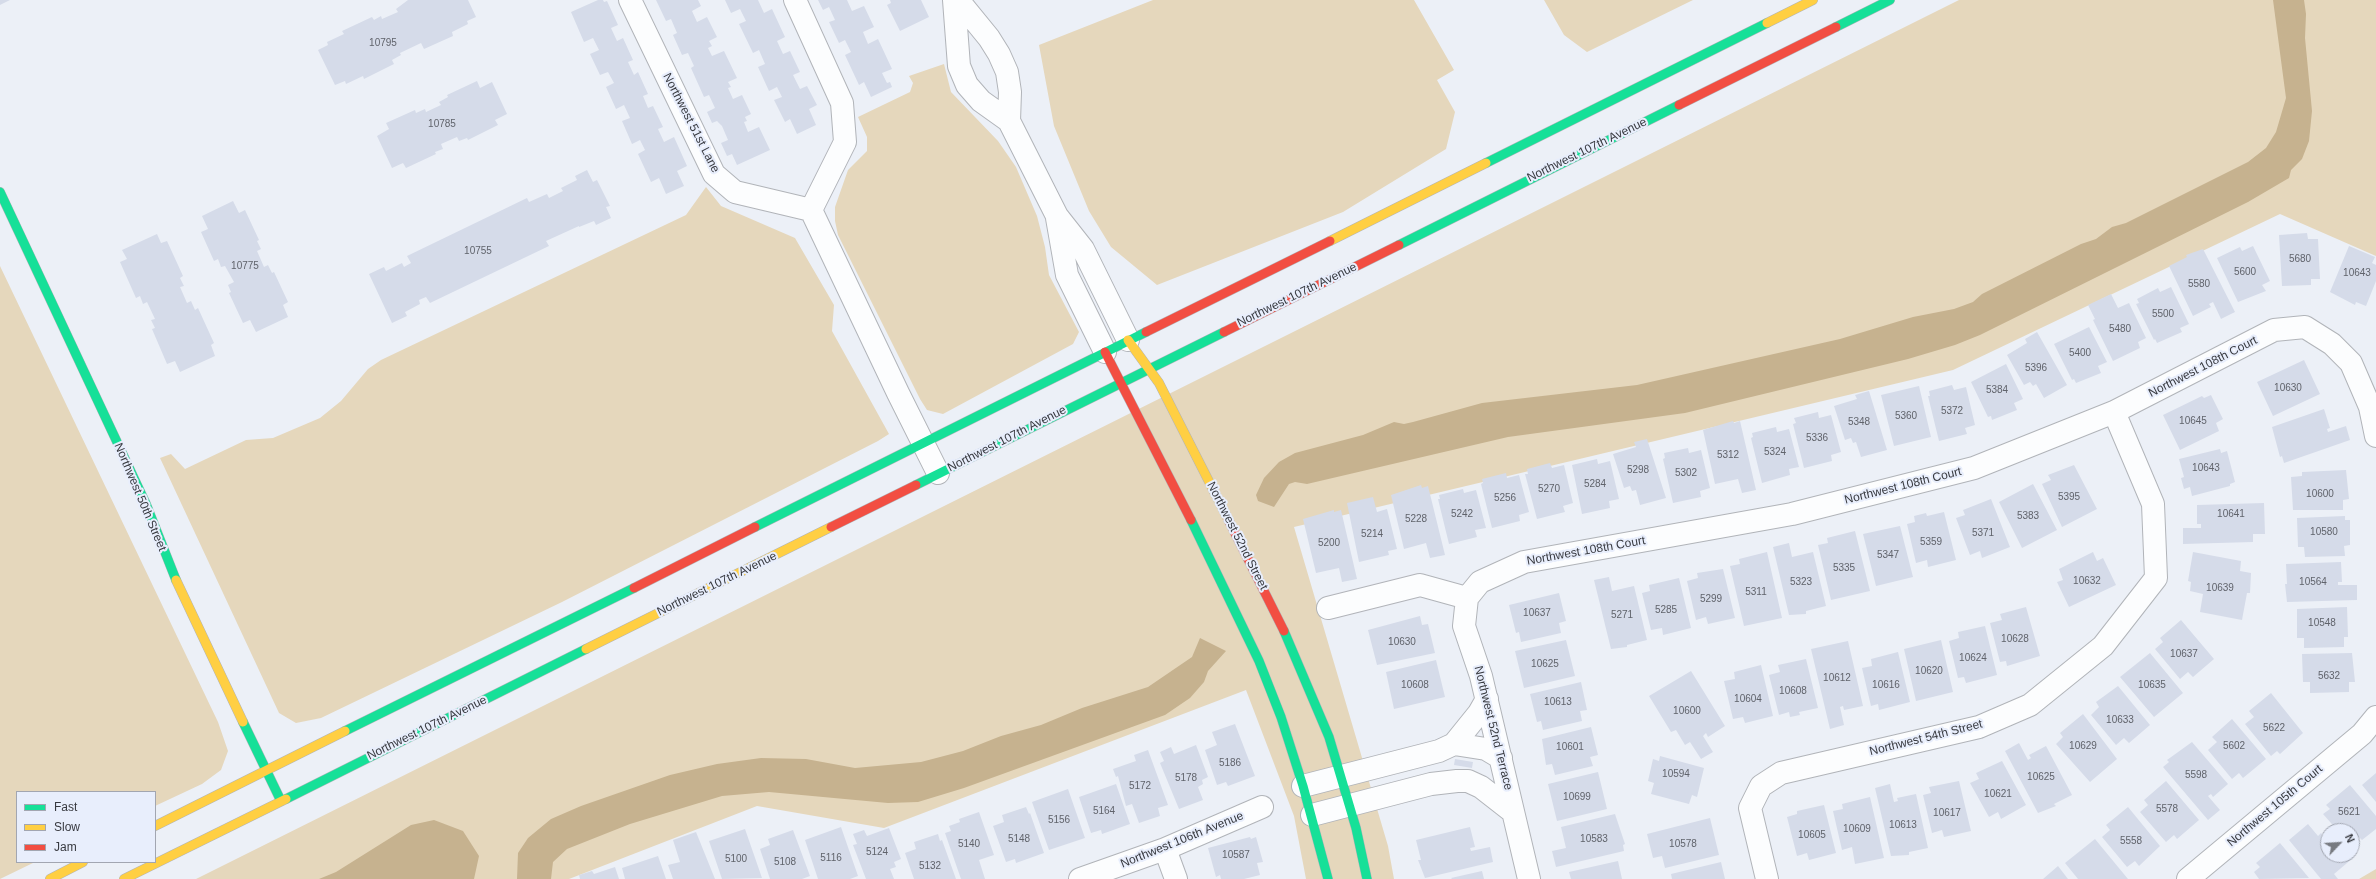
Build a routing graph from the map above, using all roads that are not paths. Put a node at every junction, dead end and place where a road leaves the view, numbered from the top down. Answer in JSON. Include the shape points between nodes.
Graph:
{"nodes":[{"id":1,"x":630,"y":0,"type":"edge"},
{"id":2,"x":795,"y":0,"type":"edge"},
{"id":3,"x":954,"y":0,"type":"edge"},
{"id":4,"x":958,"y":0,"type":"edge"},
{"id":5,"x":1813,"y":0,"type":"edge"},
{"id":6,"x":1890,"y":0,"type":"edge"},
{"id":7,"x":991,"y":41,"type":"junction"},
{"id":8,"x":958,"y":55,"type":"junction"},
{"id":9,"x":1009,"y":121,"type":"junction"},
{"id":10,"x":0,"y":192,"type":"edge"},
{"id":11,"x":811,"y":210,"type":"junction"},
{"id":12,"x":1057,"y":216,"type":"junction"},
{"id":13,"x":1128,"y":340,"type":"junction"},
{"id":14,"x":1105,"y":352,"type":"junction"},
{"id":15,"x":1149,"y":368,"type":"junction"},
{"id":16,"x":1122,"y":381,"type":"junction"},
{"id":17,"x":2114,"y":412,"type":"junction"},
{"id":18,"x":2376,"y":436,"type":"edge"},
{"id":19,"x":923,"y":442,"type":"junction"},
{"id":20,"x":938,"y":473,"type":"junction"},
{"id":21,"x":1473,"y":590,"type":"junction"},
{"id":22,"x":1328,"y":608,"type":"dead end"},
{"id":23,"x":1487,"y":699,"type":"junction"},
{"id":24,"x":2376,"y":717,"type":"edge"},
{"id":25,"x":1446,"y":748,"type":"junction"},
{"id":26,"x":1501,"y":758,"type":"junction"},
{"id":27,"x":266,"y":770,"type":"junction"},
{"id":28,"x":1341,"y":776,"type":"junction"},
{"id":29,"x":1468,"y":781,"type":"junction"},
{"id":30,"x":1447,"y":782,"type":"junction"},
{"id":31,"x":1304,"y":786,"type":"junction"},
{"id":32,"x":281,"y":801,"type":"junction"},
{"id":33,"x":1349,"y":805,"type":"junction"},
{"id":34,"x":1262,"y":807,"type":"dead end"},
{"id":35,"x":1513,"y":812,"type":"junction"},
{"id":36,"x":1312,"y":815,"type":"junction"},
{"id":37,"x":156,"y":825,"type":"edge"},
{"id":38,"x":1166,"y":849,"type":"junction"},
{"id":39,"x":82,"y":863,"type":"edge"},
{"id":40,"x":50,"y":879,"type":"edge"},
{"id":41,"x":124,"y":879,"type":"edge"},
{"id":42,"x":1080,"y":879,"type":"edge"},
{"id":43,"x":1176,"y":879,"type":"edge"},
{"id":44,"x":1328,"y":879,"type":"edge"},
{"id":45,"x":1367,"y":879,"type":"edge"},
{"id":46,"x":1528,"y":879,"type":"edge"},
{"id":47,"x":1767,"y":879,"type":"edge"},
{"id":48,"x":2188,"y":879,"type":"edge"}],
"edges":[{"from":1,"to":11,"type":"street","name":"Northwest 51st Lane","via":[[714,174],[735,192]]},
{"from":2,"to":11,"type":"street","via":[[842,103],[845,142]]},
{"from":3,"to":8,"type":"street","name":"Northwest 52nd Street"},
{"from":4,"to":7,"type":"street","name":"Northwest 52nd Street"},
{"from":5,"to":13,"type":"main road"},
{"from":6,"to":15,"type":"main road","name":"Northwest 107th Avenue"},
{"from":7,"to":8,"type":"street","via":[[967,48]]},
{"from":7,"to":9,"type":"street","name":"Northwest 52nd Street","via":[[1007,72],[1010,92]]},
{"from":8,"to":9,"type":"street","name":"Northwest 52nd Street","via":[[959,66],[967,85],[981,101]]},
{"from":9,"to":12,"type":"street","name":"Northwest 52nd Street"},
{"from":10,"to":27,"type":"main road","name":"Northwest 50th Street","via":[[146,504],[171,570]]},
{"from":11,"to":19,"type":"street"},
{"from":12,"to":13,"type":"street","name":"Northwest 52nd Street","via":[[1083,249]]},
{"from":12,"to":14,"type":"street","name":"Northwest 52nd Street","via":[[1067,275]]},
{"from":13,"to":14,"type":"main road"},
{"from":13,"to":15,"type":"main road","name":"Northwest 52nd Street"},
{"from":14,"to":16,"type":"main road","name":"Northwest 52nd Street"},
{"from":14,"to":19,"type":"main road"},
{"from":15,"to":16,"type":"main road","name":"Northwest 107th Avenue"},
{"from":15,"to":28,"type":"main road","name":"Northwest 52nd Street","via":[[1162,388],[1295,653],[1315,700]]},
{"from":16,"to":20,"type":"main road","name":"Northwest 107th Avenue"},
{"from":16,"to":31,"type":"main road","name":"Northwest 52nd Street","via":[[1259,661]]},
{"from":17,"to":18,"type":"street","name":"Northwest 108th Court","via":[[2274,330],[2305,327],[2332,344],[2351,363],[2370,407]]},
{"from":17,"to":21,"type":"street","name":"Northwest 108th Court","via":[[1974,468],[1792,514],[1524,562]]},
{"from":17,"to":47,"type":"street","name":"Northwest 54th Street","via":[[2154,504],[2156,578],[2103,646],[2030,705],[1979,727],[1781,772],[1761,786],[1750,808]]},
{"from":19,"to":20,"type":"street"},
{"from":19,"to":27,"type":"main road"},
{"from":20,"to":32,"type":"main road","name":"Northwest 107th Avenue"},
{"from":21,"to":22,"type":"street","via":[[1420,585]]},
{"from":21,"to":23,"type":"street","name":"Northwest 52nd Terrace","via":[[1464,626]]},
{"from":23,"to":25,"type":"street","via":[[1479,713]]},
{"from":23,"to":26,"type":"street","name":"Northwest 52nd Terrace"},
{"from":24,"to":48,"type":"street","name":"Northwest 105th Court","via":[[2362,734]]},
{"from":25,"to":26,"type":"street","via":[[1486,749]]},
{"from":25,"to":28,"type":"street"},
{"from":25,"to":30,"type":"street"},
{"from":26,"to":29,"type":"street","via":[[1478,777]]},
{"from":26,"to":35,"type":"street","name":"Northwest 52nd Terrace"},
{"from":27,"to":32,"type":"main road","name":"Northwest 50th Street"},
{"from":27,"to":37,"type":"main road"},
{"from":28,"to":31,"type":"street"},
{"from":28,"to":33,"type":"main road","name":"Northwest 52nd Street"},
{"from":29,"to":30,"type":"street"},
{"from":29,"to":35,"type":"street","via":[[1494,795]]},
{"from":30,"to":33,"type":"street"},
{"from":31,"to":36,"type":"main road","name":"Northwest 52nd Street"},
{"from":32,"to":41,"type":"main road","name":"Northwest 107th Avenue"},
{"from":33,"to":36,"type":"street"},
{"from":33,"to":45,"type":"main road","name":"Northwest 52nd Street"},
{"from":34,"to":38,"type":"street","name":"Northwest 106th Avenue"},
{"from":35,"to":46,"type":"street","name":"Northwest 52nd Terrace"},
{"from":36,"to":44,"type":"main road","name":"Northwest 52nd Street"},
{"from":38,"to":42,"type":"street","name":"Northwest 106th Avenue"},
{"from":38,"to":43,"type":"street"},
{"from":39,"to":40,"type":"main road"}]}
